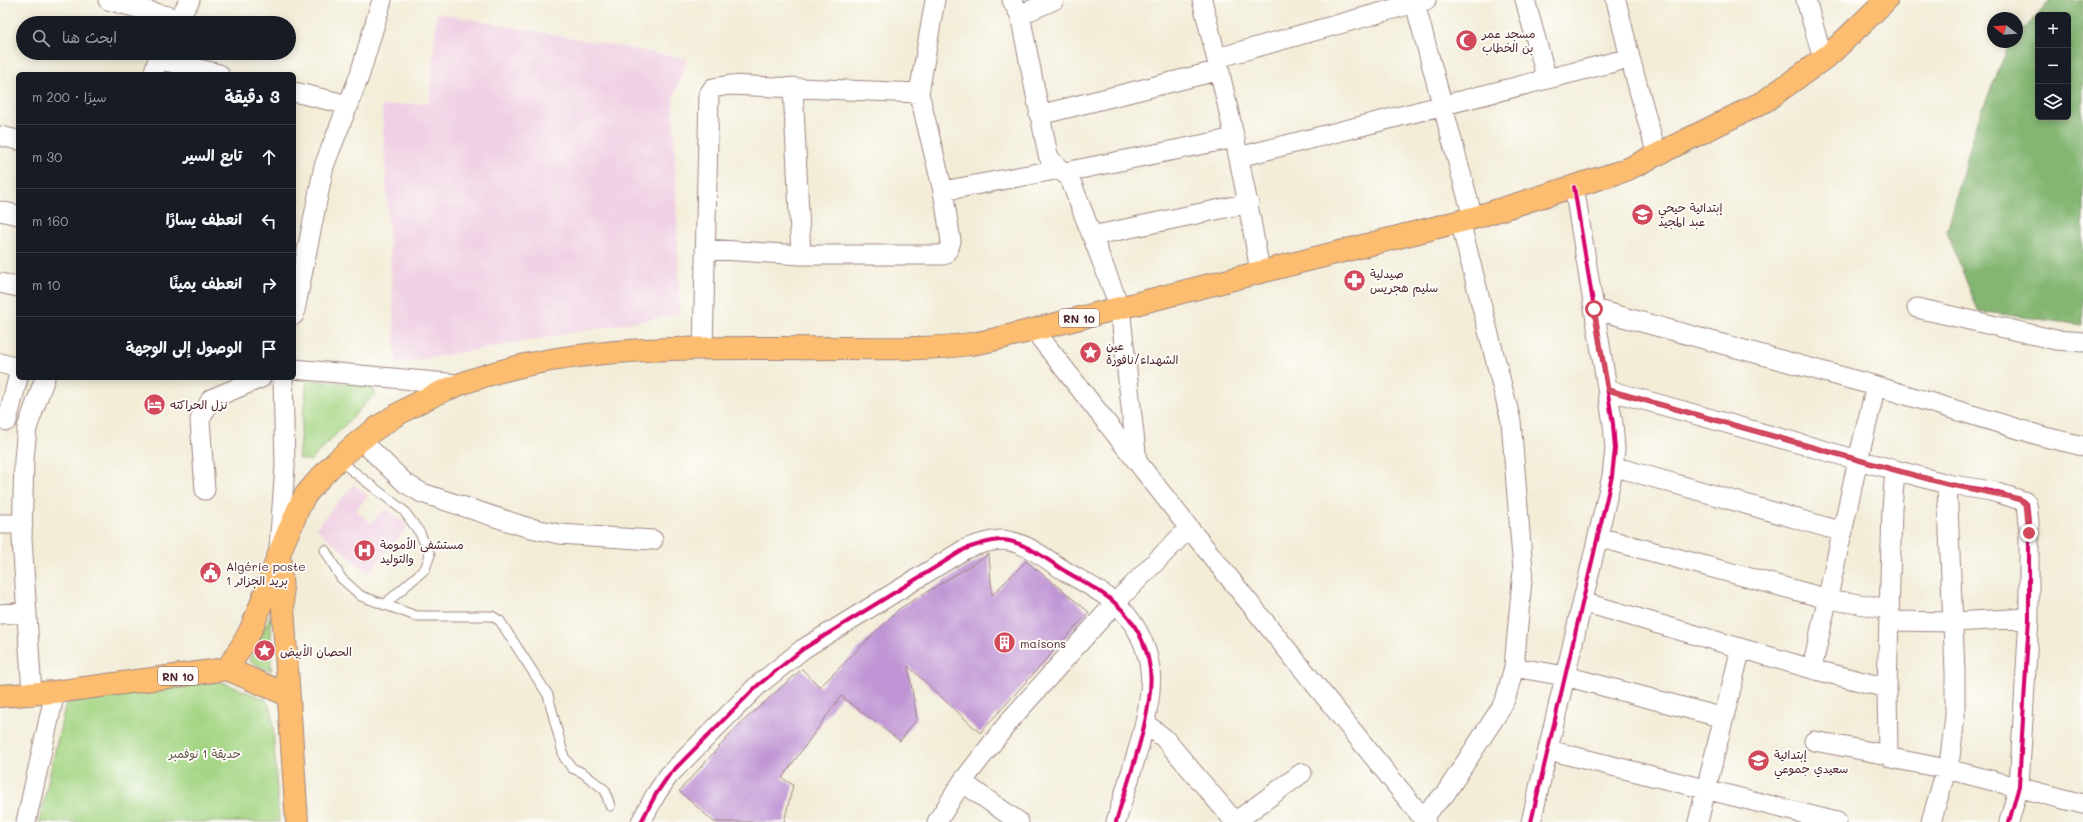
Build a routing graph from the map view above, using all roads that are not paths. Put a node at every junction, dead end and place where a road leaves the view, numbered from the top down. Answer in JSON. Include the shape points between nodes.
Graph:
{"nodes":[{"id":1,"x":108,"y":0,"type":"edge"},
{"id":2,"x":190,"y":0,"type":"edge"},
{"id":3,"x":382,"y":0,"type":"edge"},
{"id":4,"x":935,"y":0,"type":"edge"},
{"id":5,"x":1054,"y":0,"type":"edge"},
{"id":6,"x":1202,"y":0,"type":"edge"},
{"id":7,"x":1525,"y":0,"type":"edge"},
{"id":8,"x":1616,"y":0,"type":"edge"},
{"id":9,"x":1806,"y":0,"type":"edge"},
{"id":10,"x":1886,"y":0,"type":"edge"},
{"id":11,"x":1418,"y":1,"type":"edge"},
{"id":12,"x":1016,"y":7,"type":"edge"},
{"id":13,"x":161,"y":16,"type":"edge"},
{"id":14,"x":180,"y":16,"type":"edge"},
{"id":15,"x":1630,"y":58,"type":"junction"},
{"id":16,"x":1823,"y":59,"type":"junction"},
{"id":17,"x":157,"y":62,"type":"edge"},
{"id":18,"x":1218,"y":64,"type":"junction"},
{"id":19,"x":209,"y":72,"type":"edge"},
{"id":20,"x":1547,"y":79,"type":"junction"},
{"id":21,"x":793,"y":87,"type":"junction"},
{"id":22,"x":296,"y":93,"type":"edge"},
{"id":23,"x":919,"y":93,"type":"junction"},
{"id":24,"x":349,"y":106,"type":"junction"},
{"id":25,"x":1443,"y":106,"type":"junction"},
{"id":26,"x":1039,"y":115,"type":"junction"},
{"id":27,"x":0,"y":136,"type":"edge"},
{"id":28,"x":1235,"y":138,"type":"junction"},
{"id":29,"x":16,"y":140,"type":"edge"},
{"id":30,"x":1658,"y":155,"type":"junction"},
{"id":31,"x":1239,"y":157,"type":"junction"},
{"id":32,"x":1062,"y":170,"type":"junction"},
{"id":33,"x":1574,"y":187,"type":"junction"},
{"id":34,"x":943,"y":190,"type":"junction"},
{"id":35,"x":1249,"y":202,"type":"junction"},
{"id":36,"x":0,"y":211,"type":"edge"},
{"id":37,"x":16,"y":215,"type":"edge"},
{"id":38,"x":1467,"y":220,"type":"junction"},
{"id":39,"x":1092,"y":236,"type":"junction"},
{"id":40,"x":705,"y":249,"type":"junction"},
{"id":41,"x":802,"y":255,"type":"junction"},
{"id":42,"x":1260,"y":272,"type":"junction"},
{"id":43,"x":0,"y":283,"type":"edge"},
{"id":44,"x":16,"y":287,"type":"edge"},
{"id":45,"x":296,"y":305,"type":"edge"},
{"id":46,"x":1120,"y":308,"type":"junction"},
{"id":47,"x":1917,"y":308,"type":"dead end"},
{"id":48,"x":1594,"y":309,"type":"junction"},
{"id":49,"x":1034,"y":330,"type":"junction"},
{"id":50,"x":2083,"y":342,"type":"edge"},
{"id":51,"x":704,"y":349,"type":"junction"},
{"id":52,"x":0,"y":363,"type":"edge"},
{"id":53,"x":16,"y":367,"type":"edge"},
{"id":54,"x":296,"y":369,"type":"edge"},
{"id":55,"x":17,"y":380,"type":"edge"},
{"id":56,"x":44,"y":380,"type":"edge"},
{"id":57,"x":256,"y":380,"type":"edge"},
{"id":58,"x":283,"y":380,"type":"edge"},
{"id":59,"x":458,"y":384,"type":"junction"},
{"id":60,"x":1876,"y":386,"type":"junction"},
{"id":61,"x":1608,"y":390,"type":"junction"},
{"id":62,"x":4,"y":420,"type":"edge"},
{"id":63,"x":28,"y":428,"type":"junction"},
{"id":64,"x":361,"y":440,"type":"junction"},
{"id":65,"x":2083,"y":446,"type":"edge"},
{"id":66,"x":338,"y":458,"type":"junction"},
{"id":67,"x":1858,"y":460,"type":"junction"},
{"id":68,"x":1137,"y":461,"type":"junction"},
{"id":69,"x":1614,"y":466,"type":"junction"},
{"id":70,"x":1895,"y":470,"type":"junction"},
{"id":71,"x":1947,"y":484,"type":"junction"},
{"id":72,"x":205,"y":490,"type":"dead end"},
{"id":73,"x":0,"y":524,"type":"edge"},
{"id":74,"x":23,"y":524,"type":"junction"},
{"id":75,"x":1189,"y":528,"type":"junction"},
{"id":76,"x":1843,"y":532,"type":"junction"},
{"id":77,"x":1598,"y":537,"type":"junction"},
{"id":78,"x":653,"y":540,"type":"dead end"},
{"id":79,"x":279,"y":550,"type":"junction"},
{"id":80,"x":325,"y":550,"type":"dead end"},
{"id":81,"x":1828,"y":599,"type":"junction"},
{"id":82,"x":1583,"y":602,"type":"junction"},
{"id":83,"x":1115,"y":603,"type":"junction"},
{"id":84,"x":384,"y":605,"type":"junction"},
{"id":85,"x":27,"y":612,"type":"junction"},
{"id":86,"x":0,"y":614,"type":"edge"},
{"id":87,"x":1890,"y":615,"type":"junction"},
{"id":88,"x":2029,"y":618,"type":"junction"},
{"id":89,"x":1952,"y":622,"type":"junction"},
{"id":90,"x":1741,"y":648,"type":"junction"},
{"id":91,"x":1514,"y":667,"type":"junction"},
{"id":92,"x":1812,"y":668,"type":"junction"},
{"id":93,"x":227,"y":669,"type":"junction"},
{"id":94,"x":1565,"y":676,"type":"junction"},
{"id":95,"x":1888,"y":688,"type":"junction"},
{"id":96,"x":55,"y":692,"type":"junction"},
{"id":97,"x":32,"y":694,"type":"junction"},
{"id":98,"x":288,"y":695,"type":"junction"},
{"id":99,"x":0,"y":696,"type":"edge"},
{"id":100,"x":1724,"y":718,"type":"junction"},
{"id":101,"x":1145,"y":723,"type":"junction"},
{"id":102,"x":1814,"y":741,"type":"dead end"},
{"id":103,"x":1548,"y":750,"type":"junction"},
{"id":104,"x":1888,"y":755,"type":"junction"},
{"id":105,"x":1947,"y":769,"type":"junction"},
{"id":106,"x":1302,"y":773,"type":"dead end"},
{"id":107,"x":962,"y":782,"type":"junction"},
{"id":108,"x":2019,"y":786,"type":"junction"},
{"id":109,"x":1706,"y":790,"type":"junction"},
{"id":110,"x":2083,"y":804,"type":"edge"},
{"id":111,"x":610,"y":806,"type":"dead end"},
{"id":112,"x":1424,"y":820,"type":"edge"},
{"id":113,"x":26,"y":822,"type":"edge"},
{"id":114,"x":297,"y":822,"type":"edge"},
{"id":115,"x":641,"y":822,"type":"edge"},
{"id":116,"x":937,"y":822,"type":"edge"},
{"id":117,"x":1019,"y":822,"type":"edge"},
{"id":118,"x":1116,"y":822,"type":"edge"},
{"id":119,"x":1235,"y":822,"type":"edge"},
{"id":120,"x":1531,"y":822,"type":"edge"},
{"id":121,"x":1698,"y":822,"type":"edge"},
{"id":122,"x":1837,"y":822,"type":"edge"},
{"id":123,"x":1931,"y":822,"type":"edge"},
{"id":124,"x":2008,"y":822,"type":"edge"}],
"edges":[{"from":1,"to":13,"type":"street"},
{"from":2,"to":14,"type":"street"},
{"from":3,"to":24,"type":"street"},
{"from":4,"to":23,"type":"street"},
{"from":5,"to":12,"type":"street"},
{"from":6,"to":18,"type":"street"},
{"from":7,"to":20,"type":"street"},
{"from":8,"to":15,"type":"street"},
{"from":9,"to":16,"type":"street"},
{"from":10,"to":16,"type":"main road","number":"RN 10"},
{"from":11,"to":18,"type":"street"},
{"from":11,"to":25,"type":"street"},
{"from":12,"to":26,"type":"street"},
{"from":15,"to":20,"type":"street"},
{"from":15,"to":30,"type":"street"},
{"from":16,"to":30,"type":"main road","number":"RN 10","via":[[1765,101]]},
{"from":17,"to":19,"type":"street"},
{"from":18,"to":26,"type":"street"},
{"from":18,"to":28,"type":"street"},
{"from":20,"to":25,"type":"street"},
{"from":21,"to":23,"type":"street"},
{"from":21,"to":40,"type":"street","via":[[730,85],[713,88],[709,94]]},
{"from":21,"to":41,"type":"street"},
{"from":22,"to":24,"type":"street"},
{"from":23,"to":34,"type":"street"},
{"from":24,"to":45,"type":"street","via":[[324,166]]},
{"from":25,"to":31,"type":"street"},
{"from":25,"to":38,"type":"street"},
{"from":26,"to":32,"type":"street","via":[[1048,155],[1052,164]]},
{"from":27,"to":29,"type":"street"},
{"from":28,"to":31,"type":"street"},
{"from":28,"to":32,"type":"street"},
{"from":30,"to":33,"type":"main road","number":"RN 10","via":[[1626,170]]},
{"from":31,"to":35,"type":"street"},
{"from":32,"to":34,"type":"street"},
{"from":32,"to":39,"type":"street","via":[[1070,179]]},
{"from":33,"to":38,"type":"main road","number":"RN 10"},
{"from":33,"to":48,"type":"street"},
{"from":34,"to":41,"type":"street","via":[[951,240],[944,255]]},
{"from":35,"to":39,"type":"street"},
{"from":35,"to":42,"type":"street"},
{"from":36,"to":37,"type":"street"},
{"from":38,"to":42,"type":"main road","number":"RN 10"},
{"from":38,"to":91,"type":"street","via":[[1511,421],[1523,570]]},
{"from":39,"to":46,"type":"street"},
{"from":40,"to":41,"type":"street"},
{"from":40,"to":51,"type":"street"},
{"from":42,"to":46,"type":"main road","number":"RN 10"},
{"from":43,"to":44,"type":"street"},
{"from":46,"to":49,"type":"main road","number":"RN 10"},
{"from":46,"to":68,"type":"street"},
{"from":47,"to":50,"type":"street","via":[[2056,340]]},
{"from":48,"to":60,"type":"street"},
{"from":48,"to":61,"type":"street"},
{"from":49,"to":51,"type":"main road","number":"RN 10","via":[[970,344],[914,348]]},
{"from":49,"to":68,"type":"street"},
{"from":51,"to":59,"type":"main road","number":"RN 10","via":[[641,350],[572,356],[518,365]]},
{"from":52,"to":53,"type":"street"},
{"from":54,"to":59,"type":"street"},
{"from":55,"to":62,"type":"street"},
{"from":56,"to":63,"type":"street"},
{"from":57,"to":72,"type":"street","via":[[211,399],[200,420]]},
{"from":58,"to":79,"type":"street","via":[[285,466]]},
{"from":59,"to":64,"type":"main road","number":"RN 10","via":[[393,416]]},
{"from":60,"to":65,"type":"street"},
{"from":60,"to":67,"type":"street"},
{"from":61,"to":67,"type":"street"},
{"from":61,"to":69,"type":"street","via":[[1615,449]]},
{"from":62,"to":63,"type":"street"},
{"from":63,"to":74,"type":"street","via":[[24,459]]},
{"from":64,"to":66,"type":"main road","number":"RN 10"},
{"from":64,"to":78,"type":"street","via":[[405,483],[422,493],[526,527],[559,534]]},
{"from":66,"to":79,"type":"main road","number":"RN 10","via":[[306,494]]},
{"from":66,"to":84,"type":"lane","via":[[404,511],[420,533],[430,555],[425,569]]},
{"from":67,"to":70,"type":"street"},
{"from":67,"to":76,"type":"street"},
{"from":68,"to":75,"type":"street"},
{"from":69,"to":76,"type":"street"},
{"from":69,"to":77,"type":"street"},
{"from":70,"to":71,"type":"street"},
{"from":70,"to":87,"type":"street"},
{"from":71,"to":88,"type":"street","via":[[2012,497],[2026,504],[2029,533]]},
{"from":71,"to":89,"type":"street"},
{"from":73,"to":74,"type":"street"},
{"from":74,"to":85,"type":"street"},
{"from":75,"to":83,"type":"street"},
{"from":75,"to":112,"type":"street"},
{"from":76,"to":81,"type":"street"},
{"from":77,"to":81,"type":"street"},
{"from":77,"to":82,"type":"street"},
{"from":79,"to":93,"type":"main road","number":"RN 10","via":[[250,632]]},
{"from":79,"to":98,"type":"main road","number":"RN 10"},
{"from":80,"to":84,"type":"lane","via":[[341,578],[361,596]]},
{"from":81,"to":87,"type":"street"},
{"from":81,"to":92,"type":"street"},
{"from":82,"to":90,"type":"street"},
{"from":82,"to":94,"type":"street"},
{"from":83,"to":101,"type":"street","via":[[1131,621],[1145,646],[1150,670],[1150,692]]},
{"from":83,"to":107,"type":"street","via":[[1011,719]]},
{"from":83,"to":115,"type":"street","via":[[1019,544],[1001,540],[965,549],[803,649],[757,686],[669,775]]},
{"from":84,"to":111,"type":"lane","via":[[416,616],[492,616],[500,621],[548,695],[564,757],[572,768],[583,773],[604,790]]},
{"from":85,"to":86,"type":"street"},
{"from":85,"to":97,"type":"street"},
{"from":87,"to":89,"type":"street"},
{"from":87,"to":95,"type":"street"},
{"from":88,"to":89,"type":"street"},
{"from":88,"to":108,"type":"street"},
{"from":89,"to":105,"type":"street","via":[[1955,717]]},
{"from":90,"to":92,"type":"street"},
{"from":90,"to":100,"type":"street"},
{"from":91,"to":94,"type":"street"},
{"from":91,"to":112,"type":"street","via":[[1501,708],[1445,794]]},
{"from":92,"to":95,"type":"street"},
{"from":93,"to":96,"type":"main road","number":"RN 10"},
{"from":93,"to":98,"type":"main road"},
{"from":94,"to":100,"type":"street"},
{"from":94,"to":103,"type":"street"},
{"from":95,"to":104,"type":"street"},
{"from":96,"to":97,"type":"main road","number":"RN 10"},
{"from":96,"to":113,"type":"street"},
{"from":97,"to":99,"type":"main road","number":"RN 10"},
{"from":98,"to":114,"type":"main road","number":"RN 10"},
{"from":100,"to":109,"type":"street"},
{"from":101,"to":118,"type":"street"},
{"from":101,"to":119,"type":"street","via":[[1164,738]]},
{"from":102,"to":104,"type":"street"},
{"from":103,"to":109,"type":"street"},
{"from":103,"to":120,"type":"street"},
{"from":104,"to":105,"type":"street"},
{"from":105,"to":108,"type":"street"},
{"from":105,"to":123,"type":"street"},
{"from":106,"to":119,"type":"street"},
{"from":107,"to":116,"type":"street"},
{"from":107,"to":117,"type":"street"},
{"from":108,"to":110,"type":"street"},
{"from":108,"to":124,"type":"street"},
{"from":109,"to":121,"type":"street"},
{"from":109,"to":122,"type":"street"}]}
